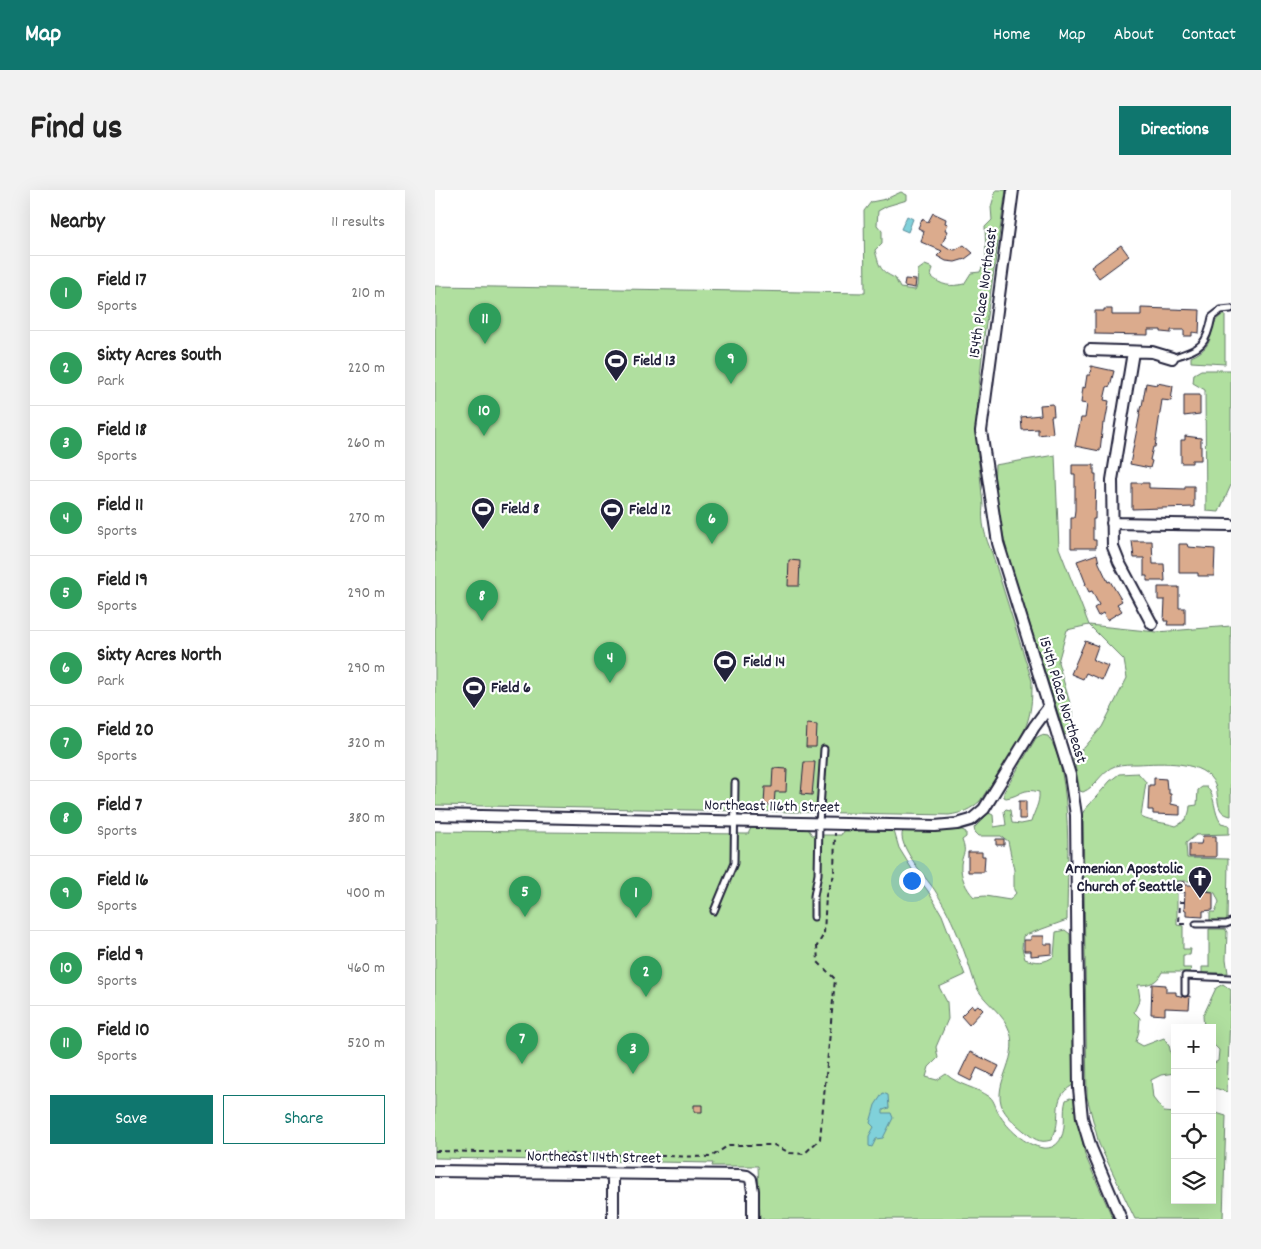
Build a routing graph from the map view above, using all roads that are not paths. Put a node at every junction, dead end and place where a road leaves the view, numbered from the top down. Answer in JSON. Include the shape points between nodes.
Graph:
{"nodes":[{"id":1,"x":1013,"y":190,"type":"edge"},
{"id":2,"x":1231,"y":309,"type":"edge"},
{"id":3,"x":1090,"y":350,"type":"dead end"},
{"id":4,"x":1133,"y":352,"type":"junction"},
{"id":5,"x":1172,"y":358,"type":"joint"},
{"id":6,"x":1112,"y":523,"type":"junction"},
{"id":7,"x":1231,"y":525,"type":"edge"},
{"id":8,"x":1152,"y":624,"type":"dead end"},
{"id":9,"x":1048,"y":708,"type":"junction"},
{"id":10,"x":824,"y":749,"type":"dead end"},
{"id":11,"x":735,"y":783,"type":"dead end"},
{"id":12,"x":435,"y":815,"type":"edge"},
{"id":13,"x":735,"y":821,"type":"junction"},
{"id":14,"x":819,"y":823,"type":"junction"},
{"id":15,"x":714,"y":911,"type":"dead end"},
{"id":16,"x":814,"y":917,"type":"dead end"},
{"id":17,"x":1196,"y":924,"type":"road end"},
{"id":18,"x":1229,"y":924,"type":"edge"},
{"id":19,"x":1231,"y":978,"type":"edge"},
{"id":20,"x":1185,"y":994,"type":"dead end"},
{"id":21,"x":435,"y":1171,"type":"edge"},
{"id":22,"x":613,"y":1174,"type":"junction"},
{"id":23,"x":613,"y":1219,"type":"edge"},
{"id":24,"x":753,"y":1219,"type":"edge"},
{"id":25,"x":1121,"y":1219,"type":"edge"}],
"edges":[{"from":1,"to":9,"type":"street","name":"154th Place Northeast","via":[[981,431],[998,543]]},
{"from":2,"to":5,"type":"lane","via":[[1221,310],[1212,317],[1209,333],[1198,348]]},
{"from":3,"to":4,"type":"street"},
{"from":4,"to":5,"type":"street","via":[[1152,352]]},
{"from":4,"to":6,"type":"street","via":[[1112,480]]},
{"from":6,"to":7,"type":"street"},
{"from":6,"to":8,"type":"street","via":[[1113,547]]},
{"from":9,"to":14,"type":"street","name":"Northeast 116th Street","via":[[984,809],[971,820],[935,826]]},
{"from":9,"to":25,"type":"street","name":"154th Place Northeast","via":[[1070,775],[1076,815],[1082,1118]]},
{"from":10,"to":14,"type":"lane"},
{"from":11,"to":13,"type":"lane"},
{"from":12,"to":13,"type":"street","name":"Northeast 116th Street"},
{"from":13,"to":14,"type":"street","name":"Northeast 116th Street"},
{"from":13,"to":15,"type":"lane","via":[[734,863]]},
{"from":14,"to":16,"type":"lane"},
{"from":17,"to":18,"type":"lane"},
{"from":19,"to":20,"type":"lane","via":[[1185,976]]},
{"from":21,"to":22,"type":"street","name":"Northeast 114th Street"},
{"from":22,"to":23,"type":"street"},
{"from":22,"to":24,"type":"street","name":"Northeast 114th Street","via":[[747,1176],[751,1179],[753,1191]]}]}
